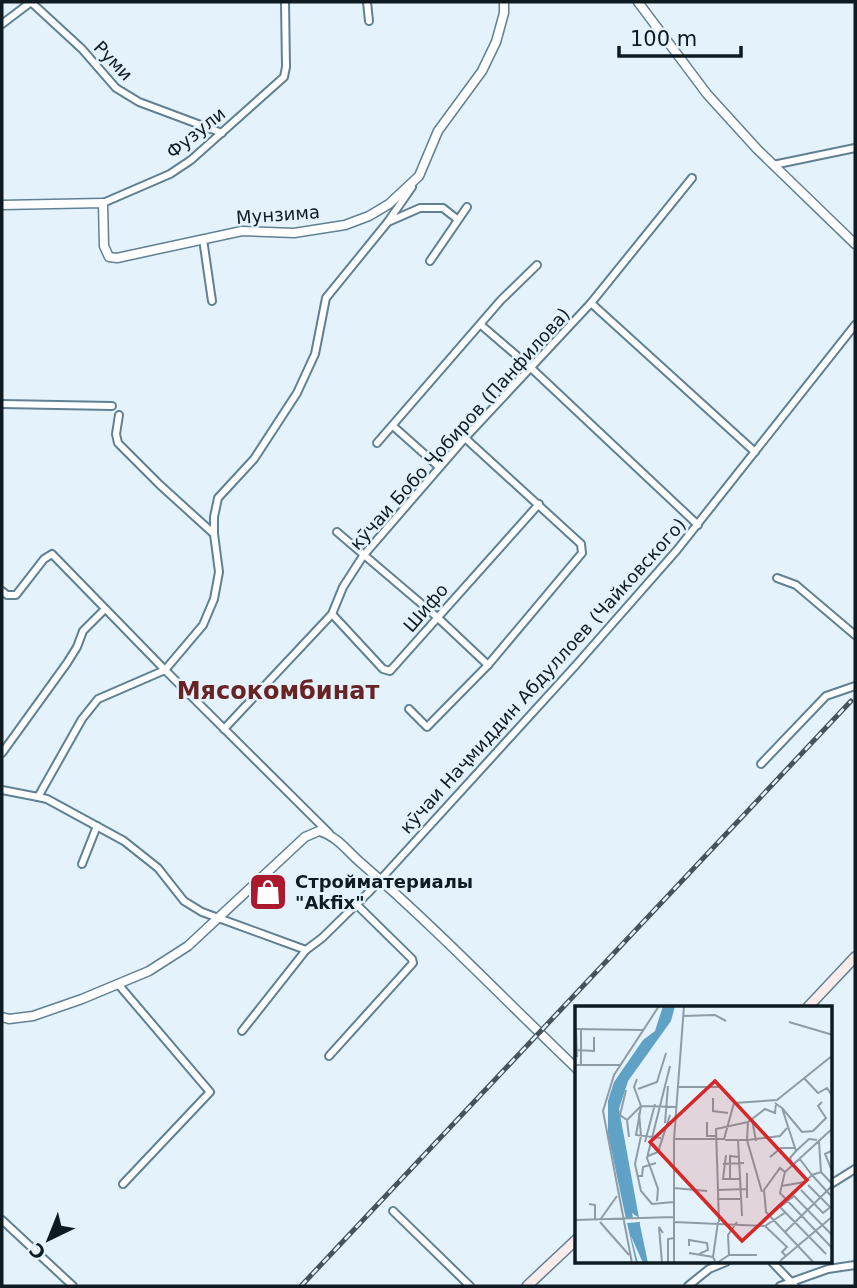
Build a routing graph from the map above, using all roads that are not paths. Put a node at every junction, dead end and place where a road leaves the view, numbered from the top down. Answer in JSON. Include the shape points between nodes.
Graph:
{"nodes":[{"id":1,"x":285,"y":2,"type":"edge"},
{"id":2,"x":367,"y":2,"type":"edge"},
{"id":3,"x":504,"y":2,"type":"edge"},
{"id":4,"x":638,"y":2,"type":"edge"},
{"id":5,"x":369,"y":21,"type":"dead end"},
{"id":6,"x":2,"y":24,"type":"edge"},
{"id":7,"x":222,"y":133,"type":"junction"},
{"id":8,"x":855,"y":148,"type":"edge"},
{"id":9,"x":773,"y":165,"type":"junction"},
{"id":10,"x":419,"y":176,"type":"junction"},
{"id":11,"x":692,"y":178,"type":"dead end"},
{"id":12,"x":103,"y":203,"type":"junction"},
{"id":13,"x":2,"y":205,"type":"edge"},
{"id":14,"x":467,"y":207,"type":"dead end"},
{"id":15,"x":457,"y":219,"type":"junction"},
{"id":16,"x":387,"y":223,"type":"junction"},
{"id":17,"x":203,"y":239,"type":"junction"},
{"id":18,"x":855,"y":244,"type":"edge"},
{"id":19,"x":429,"y":261,"type":"dead end"},
{"id":20,"x":537,"y":265,"type":"dead end"},
{"id":21,"x":212,"y":300,"type":"dead end"},
{"id":22,"x":591,"y":303,"type":"junction"},
{"id":23,"x":481,"y":325,"type":"junction"},
{"id":24,"x":855,"y":325,"type":"edge"},
{"id":25,"x":530,"y":367,"type":"junction"},
{"id":26,"x":2,"y":404,"type":"edge"},
{"id":27,"x":112,"y":407,"type":"dead end"},
{"id":28,"x":119,"y":415,"type":"dead end"},
{"id":29,"x":393,"y":426,"type":"junction"},
{"id":30,"x":465,"y":438,"type":"junction"},
{"id":31,"x":377,"y":443,"type":"dead end"},
{"id":32,"x":755,"y":452,"type":"junction"},
{"id":33,"x":439,"y":467,"type":"junction"},
{"id":34,"x":539,"y":504,"type":"junction"},
{"id":35,"x":698,"y":525,"type":"junction"},
{"id":36,"x":337,"y":532,"type":"dead end"},
{"id":37,"x":214,"y":534,"type":"junction"},
{"id":38,"x":363,"y":556,"type":"junction"},
{"id":39,"x":777,"y":578,"type":"dead end"},
{"id":40,"x":2,"y":591,"type":"edge"},
{"id":41,"x":105,"y":608,"type":"junction"},
{"id":42,"x":332,"y":614,"type":"junction"},
{"id":43,"x":437,"y":617,"type":"junction"},
{"id":44,"x":855,"y":635,"type":"edge"},
{"id":45,"x":488,"y":665,"type":"junction"},
{"id":46,"x":165,"y":670,"type":"junction"},
{"id":47,"x":855,"y":686,"type":"edge"},
{"id":48,"x":409,"y":709,"type":"dead end"},
{"id":49,"x":224,"y":729,"type":"junction"},
{"id":50,"x":2,"y":753,"type":"edge"},
{"id":51,"x":761,"y":764,"type":"dead end"},
{"id":52,"x":2,"y":790,"type":"edge"},
{"id":53,"x":38,"y":797,"type":"junction"},
{"id":54,"x":97,"y":827,"type":"junction"},
{"id":55,"x":331,"y":835,"type":"junction"},
{"id":56,"x":82,"y":864,"type":"dead end"},
{"id":57,"x":380,"y":879,"type":"junction"},
{"id":58,"x":356,"y":904,"type":"junction"},
{"id":59,"x":217,"y":919,"type":"junction"},
{"id":60,"x":306,"y":950,"type":"junction"},
{"id":61,"x":855,"y":957,"type":"edge"},
{"id":62,"x":118,"y":984,"type":"junction"},
{"id":63,"x":809,"y":1006,"type":"edge"},
{"id":64,"x":2,"y":1017,"type":"edge"},
{"id":65,"x":242,"y":1031,"type":"dead end"},
{"id":66,"x":329,"y":1056,"type":"dead end"},
{"id":67,"x":575,"y":1067,"type":"edge"},
{"id":68,"x":855,"y":1169,"type":"edge"},
{"id":69,"x":832,"y":1183,"type":"edge"},
{"id":70,"x":122,"y":1184,"type":"dead end"},
{"id":71,"x":393,"y":1211,"type":"dead end"},
{"id":72,"x":2,"y":1220,"type":"edge"},
{"id":73,"x":575,"y":1242,"type":"edge"},
{"id":74,"x":721,"y":1264,"type":"edge"},
{"id":75,"x":774,"y":1264,"type":"edge"},
{"id":76,"x":855,"y":1265,"type":"edge"},
{"id":77,"x":794,"y":1284,"type":"edge"},
{"id":78,"x":73,"y":1286,"type":"edge"},
{"id":79,"x":470,"y":1286,"type":"edge"},
{"id":80,"x":527,"y":1286,"type":"edge"},
{"id":81,"x":688,"y":1286,"type":"edge"},
{"id":82,"x":780,"y":1286,"type":"edge"}],
"edges":[{"from":1,"to":7,"type":"street","name":"Фузули","via":[[284,77]]},
{"from":2,"to":5,"type":"street"},
{"from":3,"to":10,"type":"street","name":"Мунзима","via":[[496,42],[482,71],[438,131]]},
{"from":4,"to":9,"type":"street","via":[[707,94]]},
{"from":6,"to":7,"type":"street","name":"Руми","via":[[31,2],[116,88],[139,103]]},
{"from":7,"to":12,"type":"street","name":"Фузули","via":[[170,174]]},
{"from":8,"to":9,"type":"street"},
{"from":9,"to":18,"type":"street"},
{"from":10,"to":16,"type":"street"},
{"from":10,"to":17,"type":"street","name":"Мунзима","via":[[389,204],[345,225],[294,233],[243,231]]},
{"from":11,"to":22,"type":"street","name":"кӯчаи Бобо Ҷобиров (Панфилова)"},
{"from":12,"to":13,"type":"street","name":"Фузули"},
{"from":12,"to":17,"type":"street","name":"Мунзима","via":[[103,246],[109,257]]},
{"from":14,"to":15,"type":"street"},
{"from":15,"to":16,"type":"street","via":[[443,208],[420,208]]},
{"from":15,"to":19,"type":"street"},
{"from":16,"to":37,"type":"street","via":[[326,298],[315,354],[297,393],[254,459],[218,498]]},
{"from":17,"to":21,"type":"street"},
{"from":20,"to":23,"type":"street"},
{"from":22,"to":25,"type":"street","name":"кӯчаи Бобо Ҷобиров (Панфилова)"},
{"from":22,"to":32,"type":"street"},
{"from":23,"to":25,"type":"street"},
{"from":23,"to":29,"type":"street"},
{"from":24,"to":32,"type":"street","name":"кӯчаи Наҷмиддин Абдуллоев (Чайковского)"},
{"from":25,"to":30,"type":"street","name":"кӯчаи Бобо Ҷобиров (Панфилова)"},
{"from":25,"to":35,"type":"street"},
{"from":26,"to":27,"type":"street"},
{"from":28,"to":37,"type":"street","via":[[118,443]]},
{"from":29,"to":31,"type":"street"},
{"from":29,"to":33,"type":"street"},
{"from":30,"to":33,"type":"street","name":"кӯчаи Бобо Ҷобиров (Панфилова)"},
{"from":30,"to":34,"type":"street"},
{"from":32,"to":35,"type":"street","name":"кӯчаи Наҷмиддин Абдуллоев (Чайковского)"},
{"from":33,"to":38,"type":"street","name":"кӯчаи Бобо Ҷобиров (Панфилова)"},
{"from":34,"to":43,"type":"street","name":"Шифо"},
{"from":34,"to":45,"type":"street","via":[[581,544],[582,553]]},
{"from":35,"to":57,"type":"street","name":"кӯчаи Наҷмиддин Абдуллоев (Чайковского)"},
{"from":36,"to":38,"type":"street"},
{"from":37,"to":46,"type":"street","via":[[219,572],[214,599],[203,625]]},
{"from":38,"to":42,"type":"street","name":"кӯчаи Бобо Ҷобиров (Панфилова)","via":[[342,587]]},
{"from":38,"to":43,"type":"street"},
{"from":39,"to":44,"type":"street","via":[[796,585]]},
{"from":40,"to":41,"type":"street","via":[[16,595],[52,554]]},
{"from":41,"to":46,"type":"street"},
{"from":41,"to":50,"type":"street","via":[[83,631],[68,663]]},
{"from":42,"to":43,"type":"street","name":"Шифо","via":[[387,671]]},
{"from":42,"to":49,"type":"street","name":"кӯчаи Бобо Ҷобиров (Панфилова)"},
{"from":43,"to":45,"type":"street"},
{"from":45,"to":48,"type":"street","via":[[426,727]]},
{"from":46,"to":49,"type":"street"},
{"from":46,"to":53,"type":"street","via":[[98,699]]},
{"from":47,"to":51,"type":"street","via":[[826,696]]},
{"from":49,"to":55,"type":"street"},
{"from":52,"to":53,"type":"street"},
{"from":53,"to":54,"type":"street"},
{"from":54,"to":56,"type":"street"},
{"from":54,"to":59,"type":"street","via":[[158,868],[184,901]]},
{"from":55,"to":57,"type":"street"},
{"from":55,"to":59,"type":"street","via":[[319,831],[305,837]]},
{"from":57,"to":58,"type":"street","name":"кӯчаи Наҷмиддин Абдуллоев (Чайковского)"},
{"from":57,"to":67,"type":"street"},
{"from":58,"to":60,"type":"street","name":"кӯчаи Наҷмиддин Абдуллоев (Чайковского)"},
{"from":58,"to":66,"type":"street","via":[[413,963]]},
{"from":59,"to":60,"type":"street"},
{"from":59,"to":62,"type":"street","via":[[188,946]]},
{"from":60,"to":65,"type":"street","name":"кӯчаи Наҷмиддин Абдуллоев (Чайковского)"},
{"from":61,"to":63,"type":"main road"},
{"from":62,"to":64,"type":"street","via":[[33,1016]]},
{"from":62,"to":70,"type":"street","via":[[210,1092]]},
{"from":68,"to":69,"type":"street"},
{"from":71,"to":79,"type":"street"},
{"from":72,"to":78,"type":"street"},
{"from":73,"to":80,"type":"main road"},
{"from":74,"to":81,"type":"street"},
{"from":75,"to":77,"type":"street"},
{"from":76,"to":77,"type":"street","via":[[828,1269]]},
{"from":77,"to":82,"type":"street"}]}
